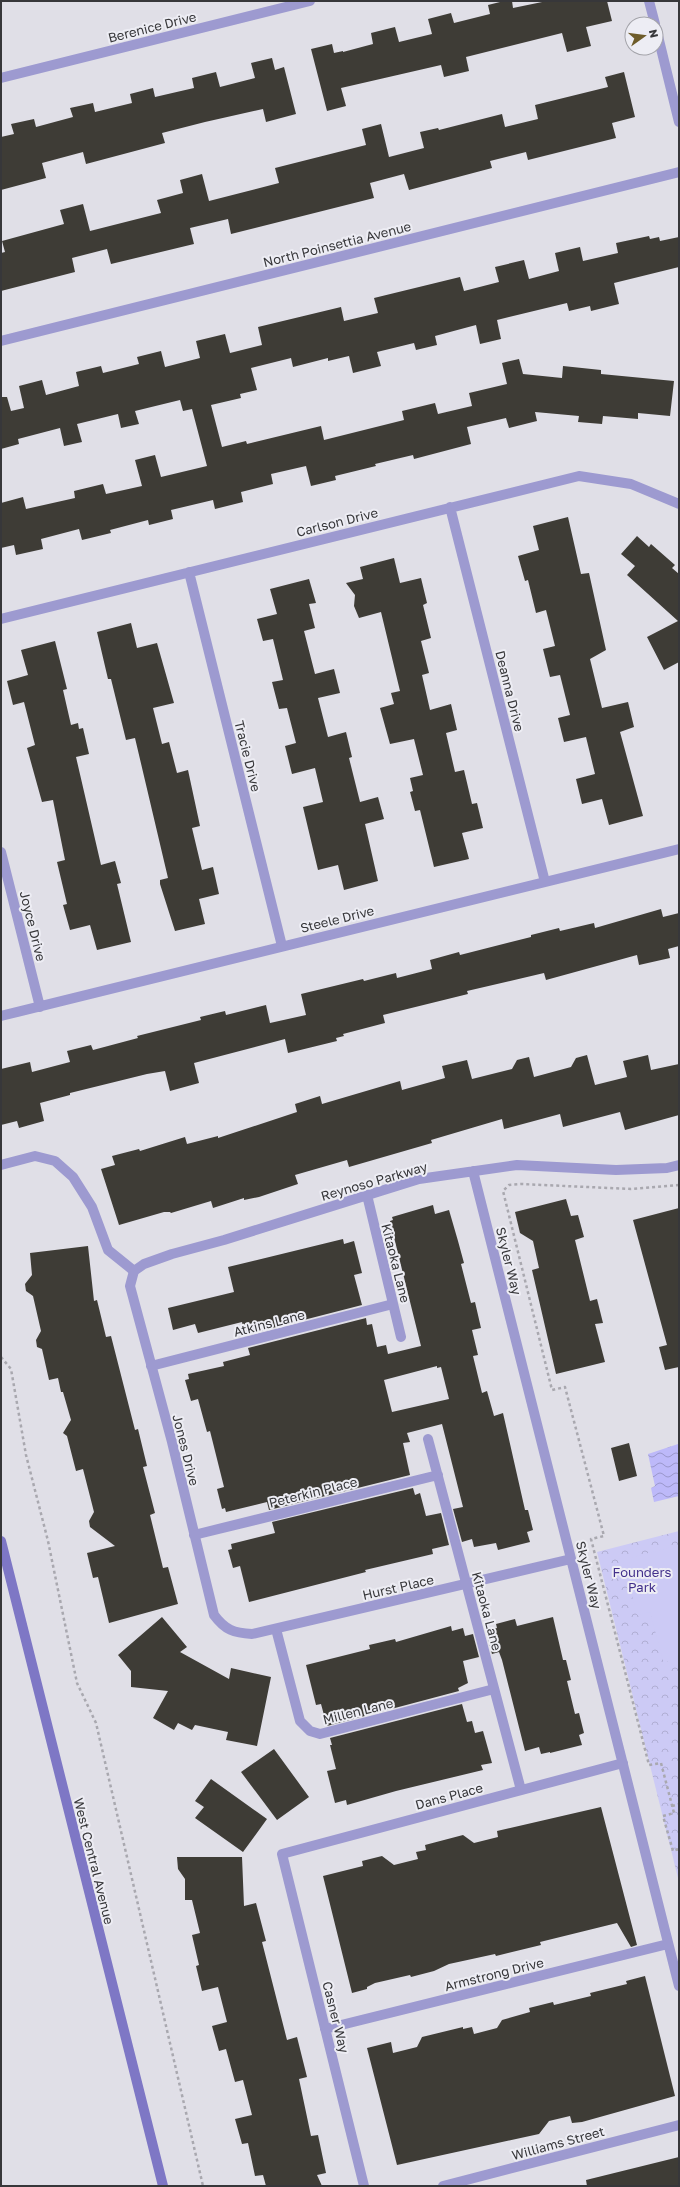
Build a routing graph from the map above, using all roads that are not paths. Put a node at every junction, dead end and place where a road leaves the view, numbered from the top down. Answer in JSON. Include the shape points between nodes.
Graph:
{"nodes":[{"id":1,"x":310,"y":1,"type":"edge"},
{"id":2,"x":649,"y":1,"type":"edge"},
{"id":3,"x":653,"y":16,"type":"edge"},
{"id":4,"x":663,"y":56,"type":"edge"},
{"id":5,"x":1,"y":78,"type":"edge"},
{"id":6,"x":679,"y":122,"type":"edge"},
{"id":7,"x":679,"y":172,"type":"edge"},
{"id":8,"x":1,"y":341,"type":"edge"},
{"id":9,"x":679,"y":504,"type":"edge"},
{"id":10,"x":450,"y":507,"type":"junction"},
{"id":11,"x":189,"y":572,"type":"junction"},
{"id":12,"x":1,"y":619,"type":"edge"},
{"id":13,"x":679,"y":849,"type":"edge"},
{"id":14,"x":1,"y":852,"type":"edge"},
{"id":15,"x":545,"y":882,"type":"junction"},
{"id":16,"x":282,"y":946,"type":"junction"},
{"id":17,"x":40,"y":1007,"type":"junction"},
{"id":18,"x":1,"y":1016,"type":"edge"},
{"id":19,"x":1,"y":1165,"type":"edge"},
{"id":20,"x":679,"y":1165,"type":"edge"},
{"id":21,"x":473,"y":1171,"type":"junction"},
{"id":22,"x":367,"y":1196,"type":"junction"},
{"id":23,"x":134,"y":1271,"type":"junction"},
{"id":24,"x":393,"y":1304,"type":"junction"},
{"id":25,"x":401,"y":1337,"type":"dead end"},
{"id":26,"x":151,"y":1366,"type":"junction"},
{"id":27,"x":428,"y":1439,"type":"dead end"},
{"id":28,"x":438,"y":1475,"type":"junction"},
{"id":29,"x":194,"y":1535,"type":"junction"},
{"id":30,"x":1,"y":1541,"type":"edge"},
{"id":31,"x":571,"y":1559,"type":"junction"},
{"id":32,"x":466,"y":1585,"type":"junction"},
{"id":33,"x":276,"y":1629,"type":"junction"},
{"id":34,"x":229,"y":1631,"type":"joint"},
{"id":35,"x":494,"y":1689,"type":"junction"},
{"id":36,"x":623,"y":1763,"type":"junction"},
{"id":37,"x":521,"y":1790,"type":"junction"},
{"id":38,"x":282,"y":1854,"type":"joint"},
{"id":39,"x":668,"y":1944,"type":"junction"},
{"id":40,"x":679,"y":1986,"type":"edge"},
{"id":41,"x":325,"y":2029,"type":"junction"},
{"id":42,"x":679,"y":2125,"type":"edge"},
{"id":43,"x":163,"y":2186,"type":"edge"},
{"id":44,"x":364,"y":2186,"type":"edge"},
{"id":45,"x":443,"y":2186,"type":"edge"}],
"edges":[{"from":1,"to":5,"type":"street","name":"Berenice Drive"},
{"from":2,"to":3,"type":"street"},
{"from":4,"to":6,"type":"street"},
{"from":7,"to":8,"type":"street","name":"North Poinsettia Avenue"},
{"from":9,"to":10,"type":"street","name":"Carlson Drive","via":[[631,484],[579,476]]},
{"from":10,"to":11,"type":"street","name":"Carlson Drive"},
{"from":10,"to":15,"type":"street","name":"Deanna Drive"},
{"from":11,"to":12,"type":"street","name":"Carlson Drive"},
{"from":11,"to":16,"type":"street","name":"Tracie Drive"},
{"from":13,"to":15,"type":"street","name":"Steele Drive"},
{"from":14,"to":17,"type":"street","name":"Joyce Drive"},
{"from":15,"to":16,"type":"street","name":"Steele Drive"},
{"from":16,"to":17,"type":"street","name":"Steele Drive"},
{"from":17,"to":18,"type":"street","name":"Steele Drive"},
{"from":19,"to":23,"type":"street","via":[[35,1156],[55,1161],[73,1177],[92,1207],[108,1250]]},
{"from":20,"to":21,"type":"street","name":"Reynoso Parkway","via":[[667,1168],[616,1170],[516,1165]]},
{"from":21,"to":22,"type":"street","name":"Reynoso Parkway","via":[[419,1179]]},
{"from":21,"to":31,"type":"street","name":"Skyler Way"},
{"from":22,"to":23,"type":"street","name":"Reynoso Parkway","via":[[172,1254],[144,1264]]},
{"from":22,"to":24,"type":"street","name":"Kitaoka Lane"},
{"from":23,"to":26,"type":"street","name":"Jones Drive","via":[[130,1286]]},
{"from":24,"to":25,"type":"street","name":"Kitaoka Lane"},
{"from":24,"to":26,"type":"street","name":"Atkins Lane"},
{"from":26,"to":29,"type":"street","name":"Jones Drive"},
{"from":27,"to":28,"type":"street","name":"Kitaoka Lane"},
{"from":28,"to":29,"type":"street","name":"Peterkin Place"},
{"from":28,"to":32,"type":"street","name":"Kitaoka Lane"},
{"from":29,"to":34,"type":"street","name":"Jones Drive","via":[[214,1615]]},
{"from":30,"to":43,"type":"main road","name":"West Central Avenue"},
{"from":31,"to":32,"type":"street","name":"Hurst Place"},
{"from":31,"to":36,"type":"street","name":"Skyler Way"},
{"from":32,"to":33,"type":"street","name":"Hurst Place"},
{"from":32,"to":35,"type":"street","name":"Kitaoka Lane"},
{"from":33,"to":34,"type":"street","name":"Hurst Place","via":[[252,1634]]},
{"from":33,"to":35,"type":"street","name":"Millen Lane","via":[[300,1721],[310,1731],[320,1734]]},
{"from":35,"to":37,"type":"street","name":"Kitaoka Lane"},
{"from":36,"to":37,"type":"street","name":"Dans Place"},
{"from":36,"to":39,"type":"street","name":"Skyler Way"},
{"from":37,"to":38,"type":"street","name":"Dans Place"},
{"from":38,"to":41,"type":"street","name":"Casner Way"},
{"from":39,"to":40,"type":"street","name":"Skyler Way"},
{"from":39,"to":41,"type":"street","name":"Armstrong Drive"},
{"from":41,"to":44,"type":"street","name":"Casner Way"},
{"from":42,"to":45,"type":"street","name":"Williams Street"}]}
